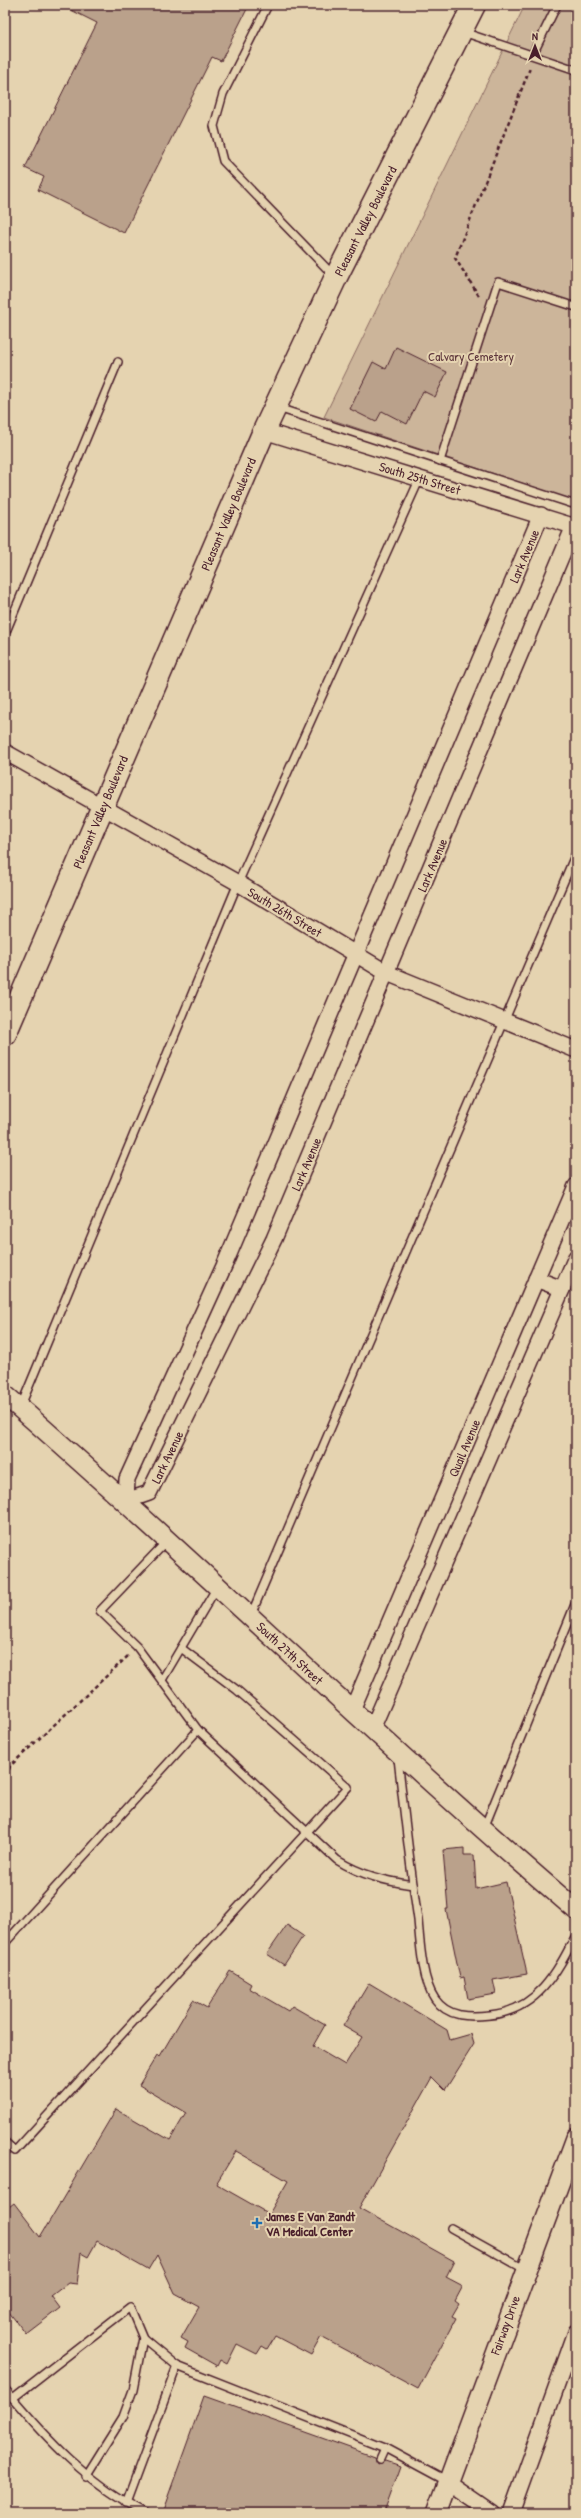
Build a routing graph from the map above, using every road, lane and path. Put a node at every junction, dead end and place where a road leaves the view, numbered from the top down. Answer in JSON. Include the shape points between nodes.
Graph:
{"nodes":[{"id":1,"x":268,"y":5,"type":"edge"},
{"id":2,"x":474,"y":5,"type":"edge"},
{"id":3,"x":557,"y":5,"type":"edge"},
{"id":4,"x":461,"y":31,"type":"junction"},
{"id":5,"x":533,"y":54,"type":"junction"},
{"id":6,"x":576,"y":70,"type":"edge"},
{"id":7,"x":336,"y":277,"type":"junction"},
{"id":8,"x":576,"y":307,"type":"edge"},
{"id":9,"x":488,"y":310,"type":"junction"},
{"id":10,"x":118,"y":362,"type":"dead end"},
{"id":11,"x":275,"y":407,"type":"junction"},
{"id":12,"x":264,"y":431,"type":"junction"},
{"id":13,"x":440,"y":461,"type":"junction"},
{"id":14,"x":420,"y":478,"type":"junction"},
{"id":15,"x":576,"y":505,"type":"edge"},
{"id":16,"x":541,"y":515,"type":"junction"},
{"id":17,"x":575,"y":527,"type":"edge"},
{"id":18,"x":5,"y":634,"type":"edge"},
{"id":19,"x":5,"y":752,"type":"edge"},
{"id":20,"x":102,"y":807,"type":"junction"},
{"id":21,"x":576,"y":853,"type":"edge"},
{"id":22,"x":238,"y":883,"type":"junction"},
{"id":23,"x":356,"y":955,"type":"junction"},
{"id":24,"x":387,"y":973,"type":"junction"},
{"id":25,"x":505,"y":1020,"type":"junction"},
{"id":26,"x":5,"y":1034,"type":"edge"},
{"id":27,"x":576,"y":1050,"type":"edge"},
{"id":28,"x":576,"y":1186,"type":"edge"},
{"id":29,"x":576,"y":1257,"type":"edge"},
{"id":30,"x":536,"y":1279,"type":"junction"},
{"id":31,"x":562,"y":1289,"type":"junction"},
{"id":32,"x":5,"y":1395,"type":"edge"},
{"id":33,"x":20,"y":1408,"type":"junction"},
{"id":34,"x":126,"y":1501,"type":"junction"},
{"id":35,"x":168,"y":1540,"type":"junction"},
{"id":36,"x":218,"y":1585,"type":"junction"},
{"id":37,"x":576,"y":1602,"type":"edge"},
{"id":38,"x":250,"y":1615,"type":"junction"},
{"id":39,"x":137,"y":1647,"type":"junction"},
{"id":40,"x":181,"y":1648,"type":"junction"},
{"id":41,"x":162,"y":1680,"type":"junction"},
{"id":42,"x":352,"y":1710,"type":"junction"},
{"id":43,"x":372,"y":1729,"type":"junction"},
{"id":44,"x":198,"y":1730,"type":"junction"},
{"id":45,"x":398,"y":1752,"type":"junction"},
{"id":46,"x":5,"y":1783,"type":"edge"},
{"id":47,"x":483,"y":1830,"type":"junction"},
{"id":48,"x":307,"y":1833,"type":"junction"},
{"id":49,"x":413,"y":1885,"type":"junction"},
{"id":50,"x":576,"y":1910,"type":"edge"},
{"id":51,"x":576,"y":1935,"type":"edge"},
{"id":52,"x":5,"y":1943,"type":"edge"},
{"id":53,"x":576,"y":2138,"type":"edge"},
{"id":54,"x":5,"y":2142,"type":"edge"},
{"id":55,"x":451,"y":2228,"type":"dead end"},
{"id":56,"x":526,"y":2270,"type":"junction"},
{"id":57,"x":576,"y":2332,"type":"edge"},
{"id":58,"x":143,"y":2338,"type":"junction"},
{"id":59,"x":177,"y":2366,"type":"junction"},
{"id":60,"x":5,"y":2389,"type":"edge"},
{"id":61,"x":12,"y":2398,"type":"junction"},
{"id":62,"x":385,"y":2448,"type":"junction"},
{"id":63,"x":380,"y":2459,"type":"dead end"},
{"id":64,"x":86,"y":2476,"type":"junction"},
{"id":65,"x":448,"y":2482,"type":"junction"},
{"id":66,"x":126,"y":2503,"type":"junction"},
{"id":67,"x":146,"y":2513,"type":"edge"},
{"id":68,"x":437,"y":2513,"type":"edge"},
{"id":69,"x":493,"y":2513,"type":"edge"},
{"id":70,"x":511,"y":2513,"type":"edge"}],
"edges":[{"from":1,"to":7,"type":"lane","via":[[223,94],[214,126],[223,160]]},
{"from":2,"to":4,"type":"main road","name":"Pleasant Valley Boulevard"},
{"from":3,"to":5,"type":"lane"},
{"from":4,"to":5,"type":"lane"},
{"from":4,"to":7,"type":"main road","name":"Pleasant Valley Boulevard"},
{"from":5,"to":6,"type":"lane"},
{"from":5,"to":9,"type":"path","via":[[528,78],[455,258]]},
{"from":7,"to":11,"type":"main road","name":"Pleasant Valley Boulevard"},
{"from":8,"to":9,"type":"lane","via":[[498,282]]},
{"from":9,"to":13,"type":"lane"},
{"from":10,"to":18,"type":"lane"},
{"from":11,"to":12,"type":"main road","name":"Pleasant Valley Boulevard"},
{"from":11,"to":13,"type":"lane"},
{"from":12,"to":14,"type":"street","name":"South 25th Street"},
{"from":12,"to":20,"type":"main road","name":"Pleasant Valley Boulevard"},
{"from":13,"to":15,"type":"lane"},
{"from":14,"to":16,"type":"street","name":"South 25th Street"},
{"from":14,"to":22,"type":"lane"},
{"from":16,"to":17,"type":"street","name":"South 25th Street"},
{"from":16,"to":23,"type":"street","name":"Lark Avenue"},
{"from":17,"to":24,"type":"street","name":"Lark Avenue"},
{"from":19,"to":20,"type":"street","name":"South 26th Street"},
{"from":20,"to":22,"type":"street","name":"South 26th Street"},
{"from":20,"to":26,"type":"main road","name":"Pleasant Valley Boulevard"},
{"from":21,"to":25,"type":"lane"},
{"from":22,"to":23,"type":"street","name":"South 26th Street"},
{"from":22,"to":33,"type":"lane"},
{"from":23,"to":24,"type":"street","name":"South 26th Street"},
{"from":23,"to":34,"type":"street","name":"Lark Avenue","via":[[224,1266],[127,1479]]},
{"from":24,"to":25,"type":"street","name":"South 26th Street"},
{"from":24,"to":34,"type":"street","name":"Lark Avenue","via":[[274,1239],[156,1479],[149,1493]]},
{"from":25,"to":27,"type":"street","name":"South 26th Street"},
{"from":25,"to":38,"type":"lane"},
{"from":28,"to":30,"type":"street","name":"Quail Avenue"},
{"from":29,"to":31,"type":"street","name":"Quail Avenue"},
{"from":30,"to":31,"type":"street"},
{"from":30,"to":42,"type":"street","name":"Quail Avenue"},
{"from":31,"to":43,"type":"street","name":"Quail Avenue"},
{"from":32,"to":33,"type":"street","name":"South 27th Street"},
{"from":33,"to":34,"type":"street","name":"South 27th Street"},
{"from":34,"to":35,"type":"street","name":"South 27th Street"},
{"from":35,"to":36,"type":"street","name":"South 27th Street"},
{"from":35,"to":39,"type":"lane","via":[[100,1611]]},
{"from":36,"to":38,"type":"street","name":"South 27th Street"},
{"from":36,"to":40,"type":"lane"},
{"from":37,"to":47,"type":"lane"},
{"from":38,"to":42,"type":"street","name":"South 27th Street"},
{"from":39,"to":41,"type":"lane"},
{"from":39,"to":46,"type":"path","via":[[10,1766]]},
{"from":40,"to":41,"type":"lane"},
{"from":40,"to":48,"type":"lane","via":[[237,1690],[348,1787]]},
{"from":41,"to":44,"type":"lane"},
{"from":42,"to":43,"type":"street","name":"South 27th Street"},
{"from":43,"to":45,"type":"street","name":"South 27th Street"},
{"from":44,"to":48,"type":"lane"},
{"from":44,"to":52,"type":"lane"},
{"from":45,"to":47,"type":"street","name":"South 27th Street"},
{"from":45,"to":49,"type":"lane"},
{"from":47,"to":50,"type":"street","name":"South 27th Street"},
{"from":48,"to":49,"type":"lane","via":[[337,1860],[350,1868],[382,1881]]},
{"from":48,"to":54,"type":"lane","via":[[15,2151]]},
{"from":49,"to":51,"type":"lane","via":[[422,1953],[430,1988],[434,1999],[451,2013],[492,2015],[508,2011],[534,1996],[557,1972]]},
{"from":53,"to":56,"type":"street","name":"Fairway Drive"},
{"from":55,"to":56,"type":"lane"},
{"from":56,"to":65,"type":"street","name":"Fairway Drive"},
{"from":57,"to":70,"type":"street"},
{"from":58,"to":59,"type":"lane"},
{"from":58,"to":61,"type":"lane","via":[[130,2307]]},
{"from":58,"to":64,"type":"lane","via":[[129,2403]]},
{"from":59,"to":62,"type":"lane"},
{"from":59,"to":66,"type":"lane"},
{"from":60,"to":61,"type":"lane"},
{"from":61,"to":64,"type":"lane"},
{"from":62,"to":63,"type":"lane"},
{"from":62,"to":65,"type":"lane"},
{"from":64,"to":66,"type":"lane"},
{"from":65,"to":68,"type":"street","name":"Fairway Drive"},
{"from":65,"to":69,"type":"street"},
{"from":66,"to":67,"type":"lane"}]}
